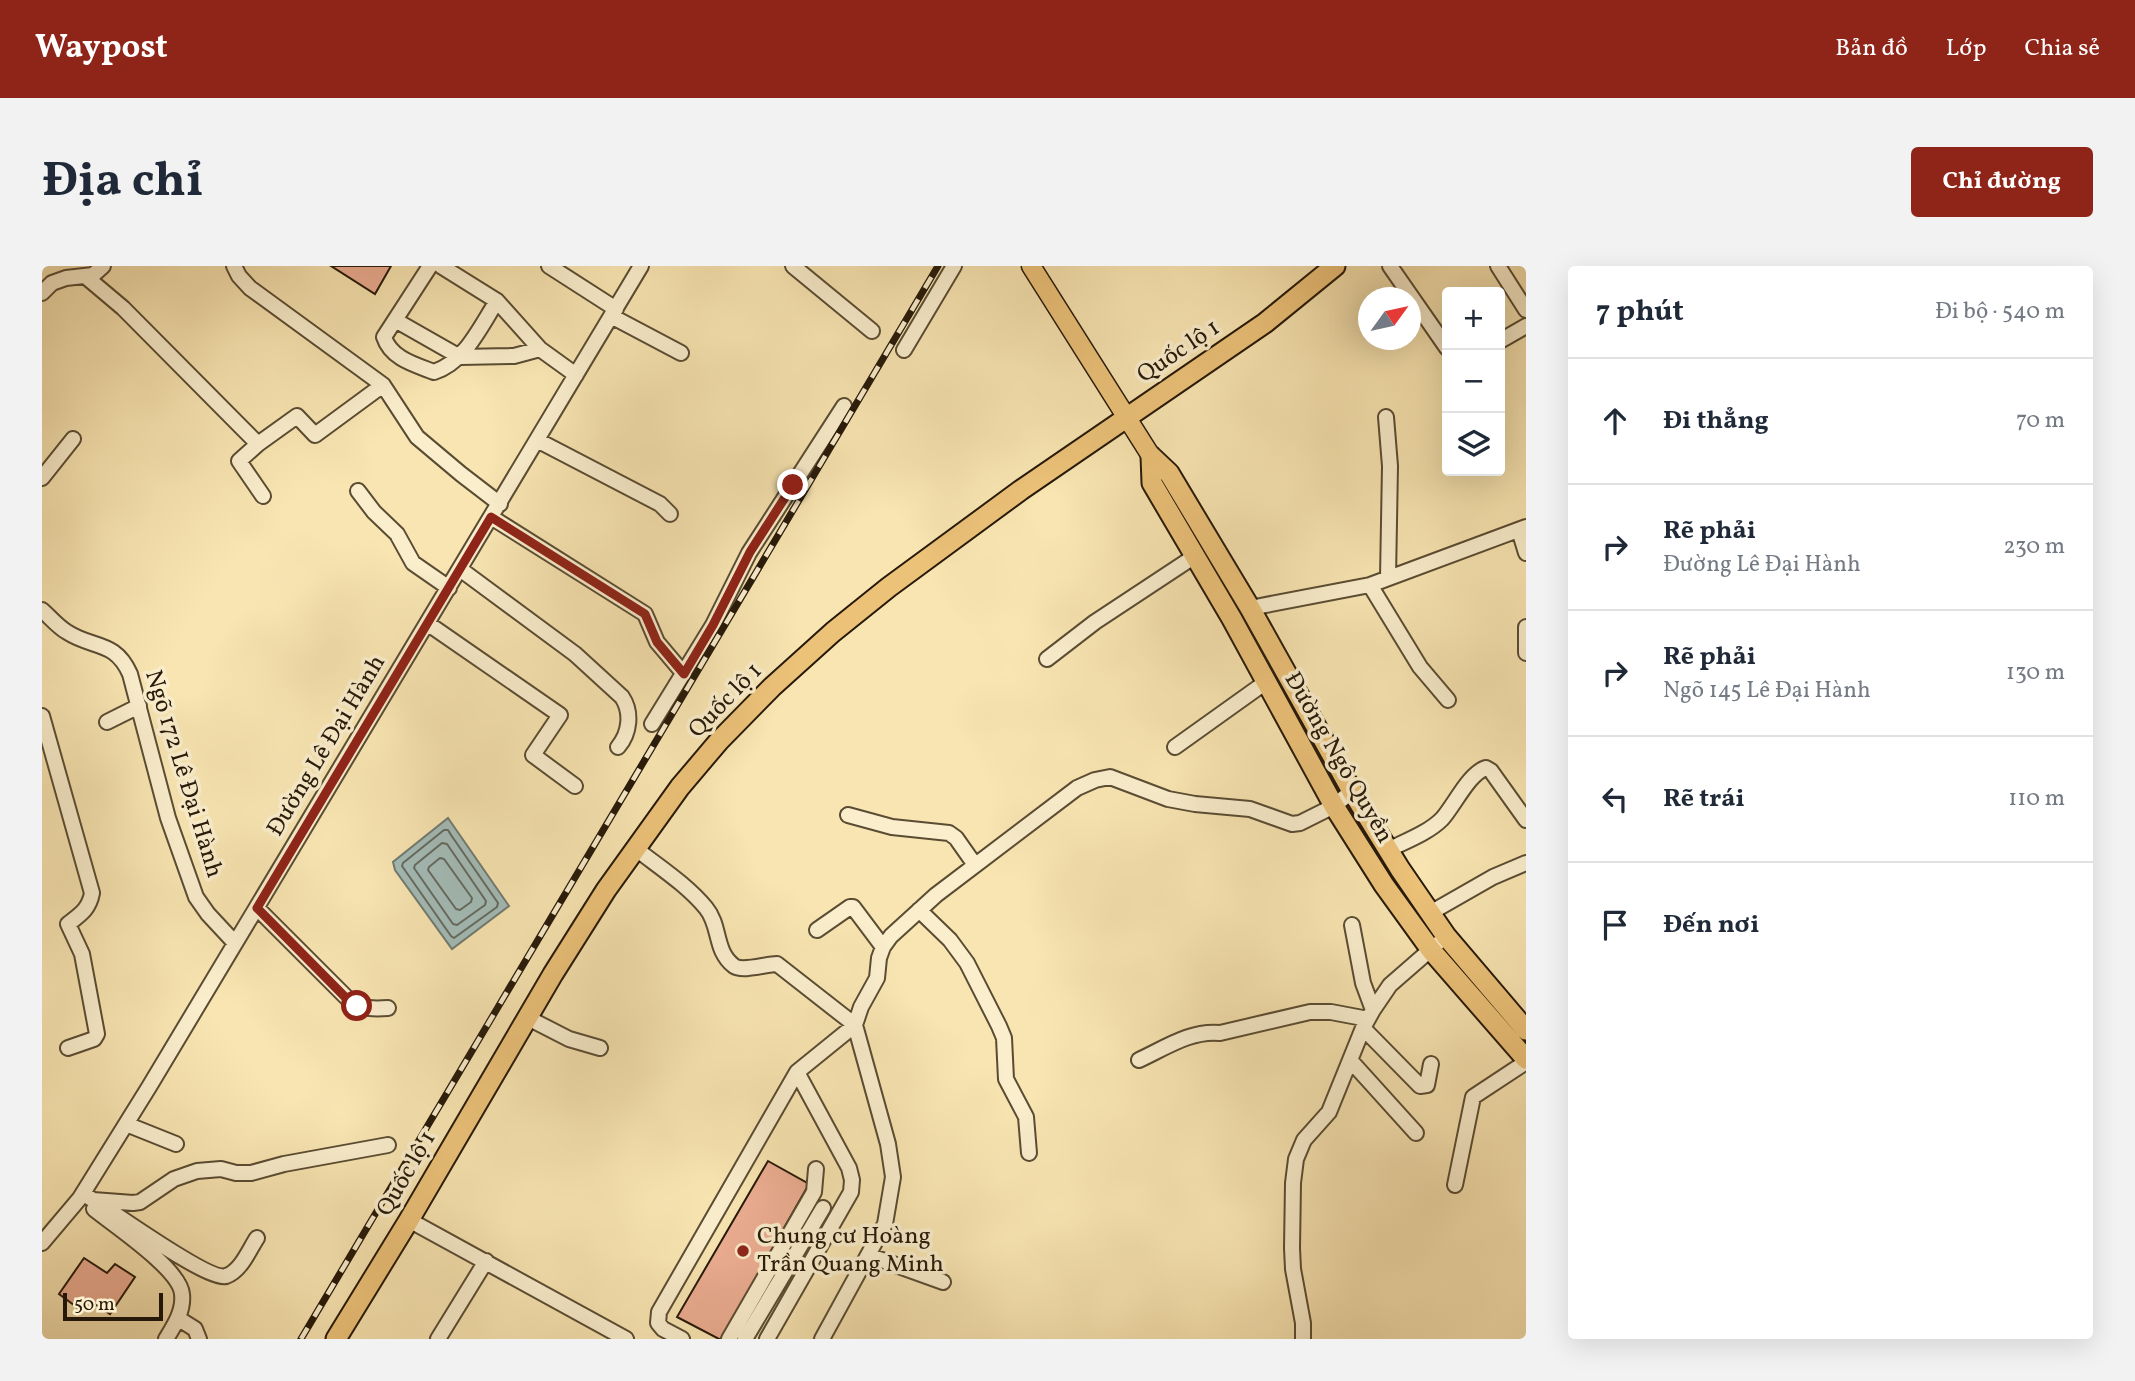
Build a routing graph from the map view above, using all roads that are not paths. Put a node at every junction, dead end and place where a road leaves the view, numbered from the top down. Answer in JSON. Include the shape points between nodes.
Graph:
{"nodes":[{"id":1,"x":103,"y":266,"type":"edge"},
{"id":2,"x":234,"y":266,"type":"edge"},
{"id":3,"x":430,"y":266,"type":"edge"},
{"id":4,"x":441,"y":266,"type":"edge"},
{"id":5,"x":549,"y":266,"type":"edge"},
{"id":6,"x":641,"y":266,"type":"edge"},
{"id":7,"x":793,"y":266,"type":"edge"},
{"id":8,"x":954,"y":266,"type":"edge"},
{"id":9,"x":1031,"y":266,"type":"edge"},
{"id":10,"x":1335,"y":266,"type":"edge"},
{"id":11,"x":1498,"y":266,"type":"edge"},
{"id":12,"x":1398,"y":269,"type":"edge"},
{"id":13,"x":85,"y":276,"type":"junction"},
{"id":14,"x":42,"y":293,"type":"edge"},
{"id":15,"x":497,"y":301,"type":"junction"},
{"id":16,"x":1526,"y":310,"type":"edge"},
{"id":17,"x":613,"y":313,"type":"junction"},
{"id":18,"x":395,"y":320,"type":"junction"},
{"id":19,"x":1526,"y":326,"type":"edge"},
{"id":20,"x":872,"y":331,"type":"dead end"},
{"id":21,"x":1505,"y":338,"type":"edge"},
{"id":22,"x":1442,"y":340,"type":"edge"},
{"id":23,"x":540,"y":349,"type":"junction"},
{"id":24,"x":904,"y":350,"type":"dead end"},
{"id":25,"x":681,"y":353,"type":"dead end"},
{"id":26,"x":460,"y":357,"type":"junction"},
{"id":27,"x":576,"y":376,"type":"junction"},
{"id":28,"x":383,"y":385,"type":"junction"},
{"id":29,"x":844,"y":406,"type":"dead end"},
{"id":30,"x":1127,"y":417,"type":"junction"},
{"id":31,"x":1386,"y":417,"type":"dead end"},
{"id":32,"x":73,"y":439,"type":"dead end"},
{"id":33,"x":537,"y":440,"type":"junction"},
{"id":34,"x":258,"y":444,"type":"junction"},
{"id":35,"x":1151,"y":456,"type":"junction"},
{"id":36,"x":42,"y":478,"type":"edge"},
{"id":37,"x":358,"y":491,"type":"dead end"},
{"id":38,"x":263,"y":496,"type":"dead end"},
{"id":39,"x":499,"y":504,"type":"junction"},
{"id":40,"x":670,"y":513,"type":"dead end"},
{"id":41,"x":491,"y":517,"type":"junction"},
{"id":42,"x":1523,"y":528,"type":"edge"},
{"id":43,"x":1526,"y":553,"type":"edge"},
{"id":44,"x":1195,"y":556,"type":"junction"},
{"id":45,"x":460,"y":569,"type":"junction"},
{"id":46,"x":1388,"y":578,"type":"junction"},
{"id":47,"x":1370,"y":585,"type":"junction"},
{"id":48,"x":449,"y":587,"type":"junction"},
{"id":49,"x":1250,"y":608,"type":"junction"},
{"id":50,"x":42,"y":610,"type":"edge"},
{"id":51,"x":1232,"y":619,"type":"junction"},
{"id":52,"x":428,"y":623,"type":"junction"},
{"id":53,"x":1526,"y":627,"type":"edge"},
{"id":54,"x":1526,"y":653,"type":"edge"},
{"id":55,"x":1047,"y":659,"type":"dead end"},
{"id":56,"x":684,"y":674,"type":"junction"},
{"id":57,"x":1266,"y":681,"type":"junction"},
{"id":58,"x":1448,"y":700,"type":"dead end"},
{"id":59,"x":139,"y":706,"type":"junction"},
{"id":60,"x":42,"y":716,"type":"edge"},
{"id":61,"x":107,"y":722,"type":"dead end"},
{"id":62,"x":652,"y":724,"type":"dead end"},
{"id":63,"x":618,"y":747,"type":"dead end"},
{"id":64,"x":1175,"y":747,"type":"dead end"},
{"id":65,"x":47,"y":756,"type":"edge"},
{"id":66,"x":575,"y":786,"type":"dead end"},
{"id":67,"x":1352,"y":791,"type":"junction"},
{"id":68,"x":1334,"y":806,"type":"junction"},
{"id":69,"x":848,"y":815,"type":"dead end"},
{"id":70,"x":1526,"y":820,"type":"edge"},
{"id":71,"x":635,"y":848,"type":"junction"},
{"id":72,"x":1388,"y":850,"type":"junction"},
{"id":73,"x":1526,"y":863,"type":"edge"},
{"id":74,"x":975,"y":865,"type":"junction"},
{"id":75,"x":257,"y":908,"type":"junction"},
{"id":76,"x":919,"y":910,"type":"junction"},
{"id":77,"x":1430,"y":913,"type":"junction"},
{"id":78,"x":1352,"y":925,"type":"dead end"},
{"id":79,"x":817,"y":930,"type":"dead end"},
{"id":80,"x":1446,"y":936,"type":"junction"},
{"id":81,"x":236,"y":943,"type":"junction"},
{"id":82,"x":883,"y":947,"type":"junction"},
{"id":83,"x":1431,"y":950,"type":"junction"},
{"id":84,"x":388,"y":1008,"type":"dead end"},
{"id":85,"x":527,"y":1018,"type":"junction"},
{"id":86,"x":1368,"y":1019,"type":"junction"},
{"id":87,"x":855,"y":1025,"type":"junction"},
{"id":88,"x":1526,"y":1030,"type":"edge"},
{"id":89,"x":68,"y":1048,"type":"dead end"},
{"id":90,"x":600,"y":1048,"type":"dead end"},
{"id":91,"x":1139,"y":1060,"type":"dead end"},
{"id":92,"x":1350,"y":1060,"type":"junction"},
{"id":93,"x":1526,"y":1061,"type":"edge"},
{"id":94,"x":1431,"y":1064,"type":"dead end"},
{"id":95,"x":797,"y":1073,"type":"junction"},
{"id":96,"x":126,"y":1124,"type":"junction"},
{"id":97,"x":1416,"y":1133,"type":"dead end"},
{"id":98,"x":176,"y":1144,"type":"dead end"},
{"id":99,"x":388,"y":1145,"type":"dead end"},
{"id":100,"x":1029,"y":1153,"type":"dead end"},
{"id":101,"x":816,"y":1169,"type":"dead end"},
{"id":102,"x":1455,"y":1185,"type":"dead end"},
{"id":103,"x":85,"y":1197,"type":"junction"},
{"id":104,"x":809,"y":1199,"type":"junction"},
{"id":105,"x":822,"y":1208,"type":"junction"},
{"id":106,"x":836,"y":1218,"type":"junction"},
{"id":107,"x":409,"y":1220,"type":"junction"},
{"id":108,"x":789,"y":1234,"type":"junction"},
{"id":109,"x":257,"y":1238,"type":"dead end"},
{"id":110,"x":803,"y":1242,"type":"junction"},
{"id":111,"x":42,"y":1243,"type":"edge"},
{"id":112,"x":868,"y":1255,"type":"junction"},
{"id":113,"x":486,"y":1261,"type":"junction"},
{"id":114,"x":769,"y":1268,"type":"junction"},
{"id":115,"x":783,"y":1275,"type":"junction"},
{"id":116,"x":943,"y":1282,"type":"dead end"},
{"id":117,"x":798,"y":1284,"type":"junction"},
{"id":118,"x":757,"y":1305,"type":"junction"},
{"id":119,"x":778,"y":1318,"type":"junction"},
{"id":120,"x":179,"y":1319,"type":"junction"},
{"id":121,"x":166,"y":1339,"type":"edge"},
{"id":122,"x":199,"y":1339,"type":"edge"},
{"id":123,"x":336,"y":1339,"type":"edge"},
{"id":124,"x":439,"y":1339,"type":"edge"},
{"id":125,"x":625,"y":1339,"type":"edge"},
{"id":126,"x":682,"y":1339,"type":"edge"},
{"id":127,"x":729,"y":1339,"type":"edge"},
{"id":128,"x":745,"y":1339,"type":"edge"},
{"id":129,"x":767,"y":1339,"type":"edge"},
{"id":130,"x":822,"y":1339,"type":"edge"},
{"id":131,"x":1303,"y":1339,"type":"edge"}],
"edges":[{"from":1,"to":13,"type":"street"},
{"from":2,"to":28,"type":"street","via":[[250,288]]},
{"from":3,"to":18,"type":"street"},
{"from":4,"to":15,"type":"street"},
{"from":5,"to":17,"type":"street"},
{"from":6,"to":17,"type":"street","name":"Đường Lê Đại Hành"},
{"from":7,"to":20,"type":"street"},
{"from":8,"to":24,"type":"street"},
{"from":9,"to":30,"type":"main road","name":"Đường Ngô Quyền"},
{"from":10,"to":30,"type":"highway","name":"Quốc lộ 1","via":[[1265,323]]},
{"from":11,"to":16,"type":"street"},
{"from":12,"to":22,"type":"street"},
{"from":13,"to":14,"type":"street","via":[[52,283]]},
{"from":13,"to":34,"type":"street","via":[[123,308]]},
{"from":15,"to":23,"type":"street"},
{"from":15,"to":26,"type":"street"},
{"from":17,"to":25,"type":"street"},
{"from":17,"to":27,"type":"street","name":"Đường Lê Đại Hành"},
{"from":18,"to":26,"type":"street"},
{"from":18,"to":26,"type":"street","via":[[384,337],[386,345],[407,362],[435,372]]},
{"from":19,"to":21,"type":"street"},
{"from":23,"to":26,"type":"street","via":[[513,356]]},
{"from":23,"to":27,"type":"street"},
{"from":27,"to":33,"type":"street","name":"Đường Lê Đại Hành"},
{"from":28,"to":34,"type":"street","via":[[315,435],[297,416]]},
{"from":28,"to":39,"type":"street","via":[[417,437]]},
{"from":29,"to":56,"type":"street","via":[[750,552]]},
{"from":30,"to":35,"type":"main road","name":"Đường Ngô Quyền"},
{"from":30,"to":71,"type":"highway","name":"Quốc lộ 1","via":[[1010,498],[833,632],[719,741]]},
{"from":31,"to":46,"type":"street"},
{"from":32,"to":36,"type":"street"},
{"from":33,"to":39,"type":"street","name":"Đường Lê Đại Hành"},
{"from":33,"to":40,"type":"street","via":[[660,503]]},
{"from":34,"to":38,"type":"street","via":[[239,461]]},
{"from":35,"to":44,"type":"highway","name":"Đường Ngô Quyền","via":[[1152,483]]},
{"from":35,"to":49,"type":"highway","name":"Đường Ngô Quyền","via":[[1169,473]]},
{"from":37,"to":48,"type":"street","via":[[397,534],[413,563]]},
{"from":39,"to":41,"type":"street","name":"Đường Lê Đại Hành"},
{"from":41,"to":45,"type":"street","name":"Đường Lê Đại Hành"},
{"from":41,"to":56,"type":"street","via":[[645,614],[657,642]]},
{"from":42,"to":43,"type":"street"},
{"from":42,"to":46,"type":"street"},
{"from":44,"to":51,"type":"highway","name":"Đường Ngô Quyền"},
{"from":44,"to":55,"type":"street"},
{"from":45,"to":48,"type":"street","name":"Đường Lê Đại Hành"},
{"from":45,"to":63,"type":"street","via":[[575,654],[622,697],[628,705],[629,722]]},
{"from":46,"to":47,"type":"street"},
{"from":47,"to":49,"type":"street"},
{"from":47,"to":58,"type":"street","via":[[1420,667]]},
{"from":48,"to":52,"type":"street","name":"Đường Lê Đại Hành"},
{"from":49,"to":51,"type":"highway"},
{"from":49,"to":67,"type":"highway","name":"Đường Ngô Quyền"},
{"from":50,"to":59,"type":"street","name":"Ngõ 172 Lê Đại Hành","via":[[66,632],[121,656]]},
{"from":51,"to":57,"type":"highway","name":"Đường Ngô Quyền"},
{"from":52,"to":66,"type":"street","via":[[560,715],[533,755]]},
{"from":52,"to":75,"type":"street","name":"Đường Lê Đại Hành"},
{"from":53,"to":54,"type":"street"},
{"from":56,"to":62,"type":"street"},
{"from":57,"to":64,"type":"street"},
{"from":57,"to":68,"type":"highway","name":"Đường Ngô Quyền"},
{"from":59,"to":61,"type":"street"},
{"from":59,"to":81,"type":"street","name":"Ngõ 172 Lê Đại Hành","via":[[168,818],[196,897]]},
{"from":60,"to":65,"type":"street"},
{"from":65,"to":89,"type":"street","via":[[92,893],[90,904],[68,924],[82,954],[97,1034]]},
{"from":67,"to":68,"type":"street"},
{"from":67,"to":72,"type":"highway","name":"Đường Ngô Quyền"},
{"from":68,"to":74,"type":"street","via":[[1292,824],[1250,809],[1168,799],[1103,778],[1077,788]]},
{"from":68,"to":83,"type":"highway","name":"Đường Ngô Quyền"},
{"from":69,"to":74,"type":"street","via":[[892,827],[949,833]]},
{"from":70,"to":72,"type":"street","via":[[1486,768],[1475,774],[1432,827]]},
{"from":71,"to":85,"type":"highway","name":"Quốc lộ 1"},
{"from":71,"to":87,"type":"street","via":[[708,910],[722,952],[734,965],[741,969],[777,964]]},
{"from":72,"to":77,"type":"highway","name":"Đường Ngô Quyền"},
{"from":73,"to":77,"type":"street"},
{"from":74,"to":76,"type":"street"},
{"from":75,"to":81,"type":"street","name":"Đường Lê Đại Hành"},
{"from":75,"to":84,"type":"street","via":[[350,1002]]},
{"from":76,"to":82,"type":"street"},
{"from":76,"to":100,"type":"street","via":[[967,963],[999,1026],[1006,1079],[1026,1117]]},
{"from":77,"to":80,"type":"highway","name":"Đường Ngô Quyền"},
{"from":78,"to":86,"type":"street"},
{"from":79,"to":82,"type":"street","via":[[853,907]]},
{"from":80,"to":83,"type":"street"},
{"from":80,"to":88,"type":"highway","name":"Đường Ngô Quyền"},
{"from":81,"to":96,"type":"street","name":"Đường Lê Đại Hành"},
{"from":82,"to":87,"type":"street","via":[[877,978]]},
{"from":83,"to":86,"type":"street","via":[[1390,985]]},
{"from":83,"to":93,"type":"highway","name":"Đường Ngô Quyền"},
{"from":85,"to":90,"type":"street"},
{"from":85,"to":107,"type":"highway","name":"Quốc lộ 1"},
{"from":86,"to":91,"type":"street","via":[[1310,1012],[1194,1035]]},
{"from":86,"to":92,"type":"street"},
{"from":86,"to":94,"type":"street","via":[[1420,1086],[1427,1085]]},
{"from":87,"to":95,"type":"street"},
{"from":87,"to":112,"type":"street","via":[[894,1177],[885,1224]]},
{"from":92,"to":97,"type":"street"},
{"from":92,"to":131,"type":"street","via":[[1329,1112],[1304,1140],[1296,1159],[1292,1248]]},
{"from":93,"to":102,"type":"street","via":[[1474,1097]]},
{"from":95,"to":106,"type":"street","via":[[849,1168],[851,1192]]},
{"from":95,"to":126,"type":"street","via":[[659,1312],[663,1329]]},
{"from":96,"to":98,"type":"street"},
{"from":96,"to":103,"type":"street","name":"Đường Lê Đại Hành"},
{"from":99,"to":103,"type":"street","via":[[251,1173],[197,1171],[174,1179],[140,1202]]},
{"from":101,"to":104,"type":"street"},
{"from":103,"to":109,"type":"street","via":[[217,1276],[232,1273]]},
{"from":103,"to":111,"type":"street","name":"Đường Lê Đại Hành"},
{"from":103,"to":120,"type":"street","via":[[178,1280],[183,1295]]},
{"from":104,"to":105,"type":"street"},
{"from":104,"to":108,"type":"street"},
{"from":105,"to":106,"type":"street"},
{"from":105,"to":110,"type":"street"},
{"from":106,"to":117,"type":"street"},
{"from":107,"to":113,"type":"street"},
{"from":107,"to":123,"type":"highway","name":"Quốc lộ 1"},
{"from":108,"to":110,"type":"street"},
{"from":108,"to":114,"type":"street"},
{"from":110,"to":115,"type":"street"},
{"from":112,"to":116,"type":"street"},
{"from":112,"to":130,"type":"street"},
{"from":113,"to":124,"type":"street"},
{"from":113,"to":125,"type":"street"},
{"from":114,"to":115,"type":"street"},
{"from":114,"to":118,"type":"street"},
{"from":115,"to":117,"type":"street"},
{"from":115,"to":118,"type":"street"},
{"from":117,"to":119,"type":"street"},
{"from":118,"to":119,"type":"street"},
{"from":118,"to":127,"type":"street"},
{"from":118,"to":128,"type":"street"},
{"from":119,"to":129,"type":"street"},
{"from":120,"to":121,"type":"street"},
{"from":120,"to":122,"type":"street","via":[[195,1329]]}]}
